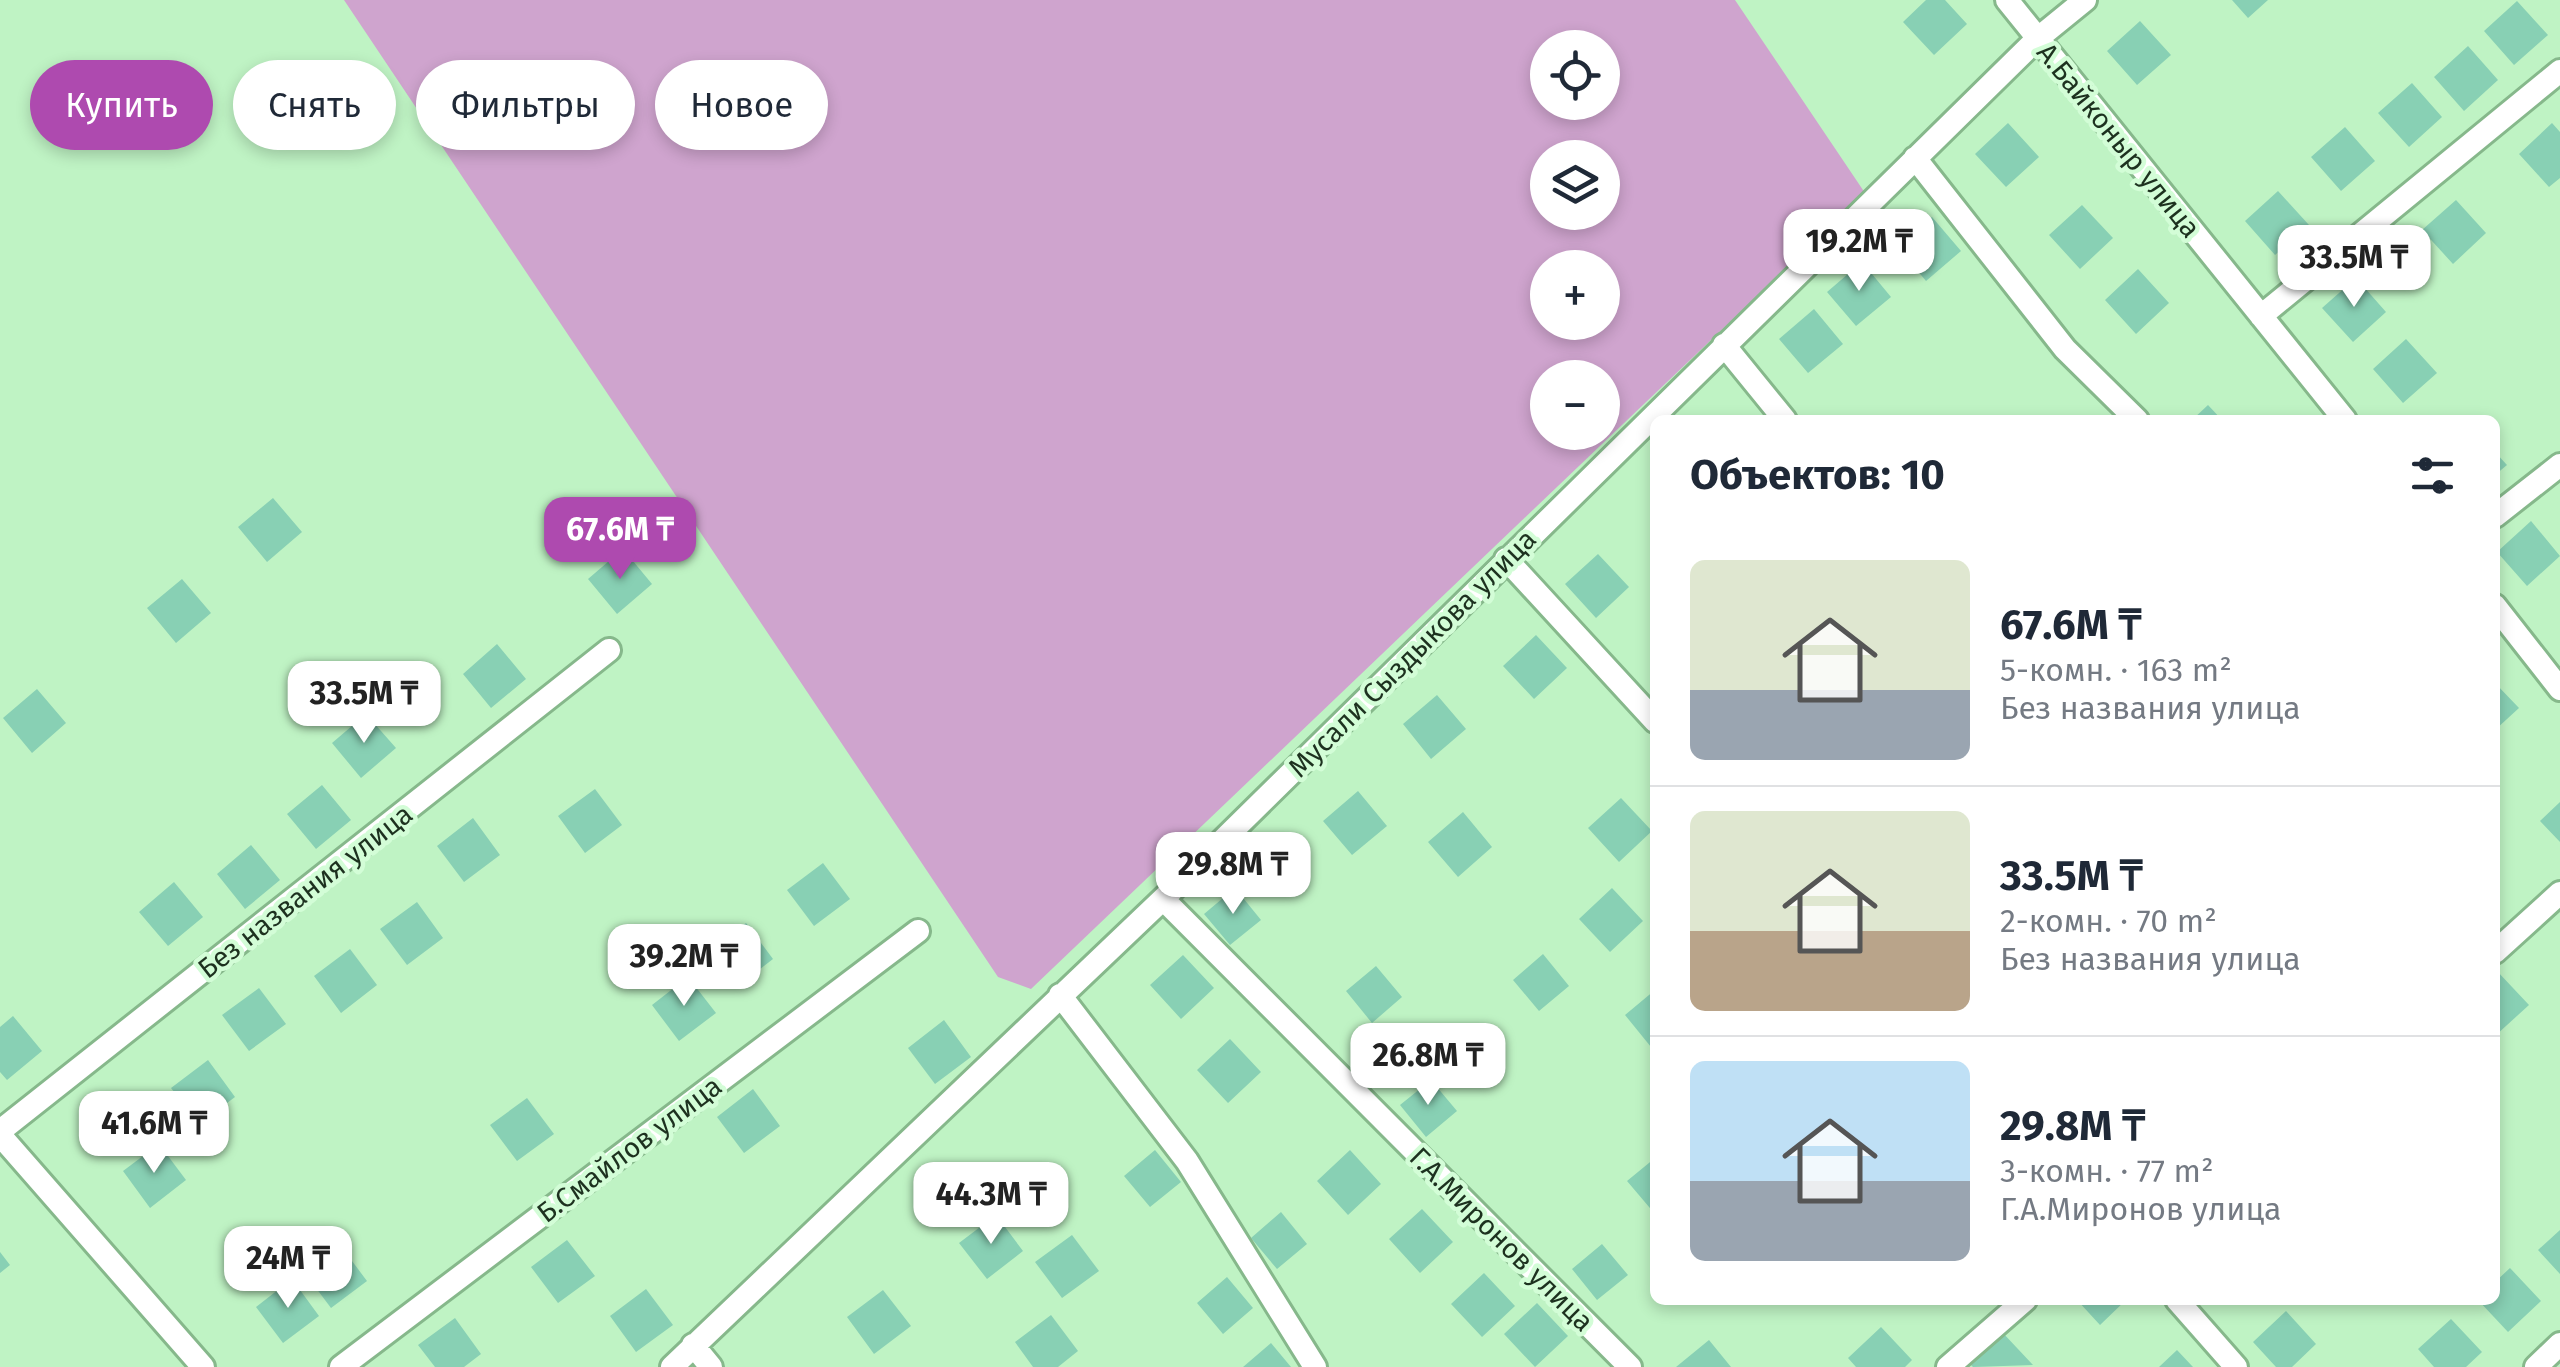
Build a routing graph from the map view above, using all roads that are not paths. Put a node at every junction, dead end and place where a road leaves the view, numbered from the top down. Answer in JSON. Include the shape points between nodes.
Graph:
{"nodes":[{"id":1,"x":2007,"y":0,"type":"edge"},
{"id":2,"x":2086,"y":0,"type":"edge"},
{"id":3,"x":2037,"y":39,"type":"junction"},
{"id":4,"x":2560,"y":71,"type":"edge"},
{"id":5,"x":1915,"y":158,"type":"junction"},
{"id":6,"x":2261,"y":316,"type":"junction"},
{"id":7,"x":1724,"y":345,"type":"junction"},
{"id":8,"x":1653,"y":415,"type":"edge"},
{"id":9,"x":1781,"y":415,"type":"edge"},
{"id":10,"x":2132,"y":415,"type":"edge"},
{"id":11,"x":2341,"y":415,"type":"edge"},
{"id":12,"x":1650,"y":418,"type":"edge"},
{"id":13,"x":2560,"y":465,"type":"edge"},
{"id":14,"x":2500,"y":512,"type":"edge"},
{"id":15,"x":1506,"y":559,"type":"junction"},
{"id":16,"x":2500,"y":620,"type":"edge"},
{"id":17,"x":610,"y":650,"type":"dead end"},
{"id":18,"x":2560,"y":689,"type":"edge"},
{"id":19,"x":1650,"y":716,"type":"edge"},
{"id":20,"x":2560,"y":893,"type":"edge"},
{"id":21,"x":1162,"y":899,"type":"junction"},
{"id":22,"x":918,"y":932,"type":"dead end"},
{"id":23,"x":2500,"y":947,"type":"edge"},
{"id":24,"x":1060,"y":995,"type":"junction"},
{"id":25,"x":0,"y":1133,"type":"edge"},
{"id":26,"x":2019,"y":1305,"type":"edge"},
{"id":27,"x":2181,"y":1305,"type":"edge"},
{"id":28,"x":2560,"y":1344,"type":"edge"},
{"id":29,"x":693,"y":1346,"type":"junction"},
{"id":30,"x":203,"y":1367,"type":"edge"},
{"id":31,"x":340,"y":1367,"type":"edge"},
{"id":32,"x":672,"y":1367,"type":"edge"},
{"id":33,"x":711,"y":1367,"type":"edge"},
{"id":34,"x":1314,"y":1367,"type":"edge"},
{"id":35,"x":1630,"y":1367,"type":"edge"},
{"id":36,"x":1948,"y":1367,"type":"edge"},
{"id":37,"x":2236,"y":1367,"type":"edge"},
{"id":38,"x":2536,"y":1367,"type":"edge"}],
"edges":[{"from":1,"to":3,"type":"street","name":"А.Байконыр улица"},
{"from":2,"to":3,"type":"street","name":"Мусали Сыздыкова улица"},
{"from":3,"to":5,"type":"street","name":"Мусали Сыздыкова улица"},
{"from":3,"to":6,"type":"street","name":"А.Байконыр улица"},
{"from":4,"to":6,"type":"street"},
{"from":5,"to":7,"type":"street","name":"Мусали Сыздыкова улица"},
{"from":5,"to":10,"type":"street","via":[[2065,349]]},
{"from":6,"to":11,"type":"street","name":"А.Байконыр улица"},
{"from":7,"to":8,"type":"street","name":"Мусали Сыздыкова улица"},
{"from":7,"to":9,"type":"street"},
{"from":12,"to":15,"type":"street","name":"Мусали Сыздыкова улица"},
{"from":13,"to":14,"type":"street"},
{"from":15,"to":19,"type":"street"},
{"from":15,"to":21,"type":"street","name":"Мусали Сыздыкова улица"},
{"from":16,"to":18,"type":"street"},
{"from":17,"to":25,"type":"street","name":"Без названия улица"},
{"from":20,"to":23,"type":"street"},
{"from":21,"to":24,"type":"street","name":"Мусали Сыздыкова улица"},
{"from":21,"to":35,"type":"street","name":"Г.А.Миронов улица"},
{"from":22,"to":31,"type":"street","name":"Б.Смайлов улица"},
{"from":24,"to":29,"type":"street","name":"Мусали Сыздыкова улица"},
{"from":24,"to":34,"type":"street","via":[[1187,1161]]},
{"from":25,"to":30,"type":"street"},
{"from":26,"to":36,"type":"street"},
{"from":27,"to":37,"type":"street"},
{"from":28,"to":38,"type":"street"},
{"from":29,"to":32,"type":"street","name":"Мусали Сыздыкова улица"},
{"from":29,"to":33,"type":"street"}]}
